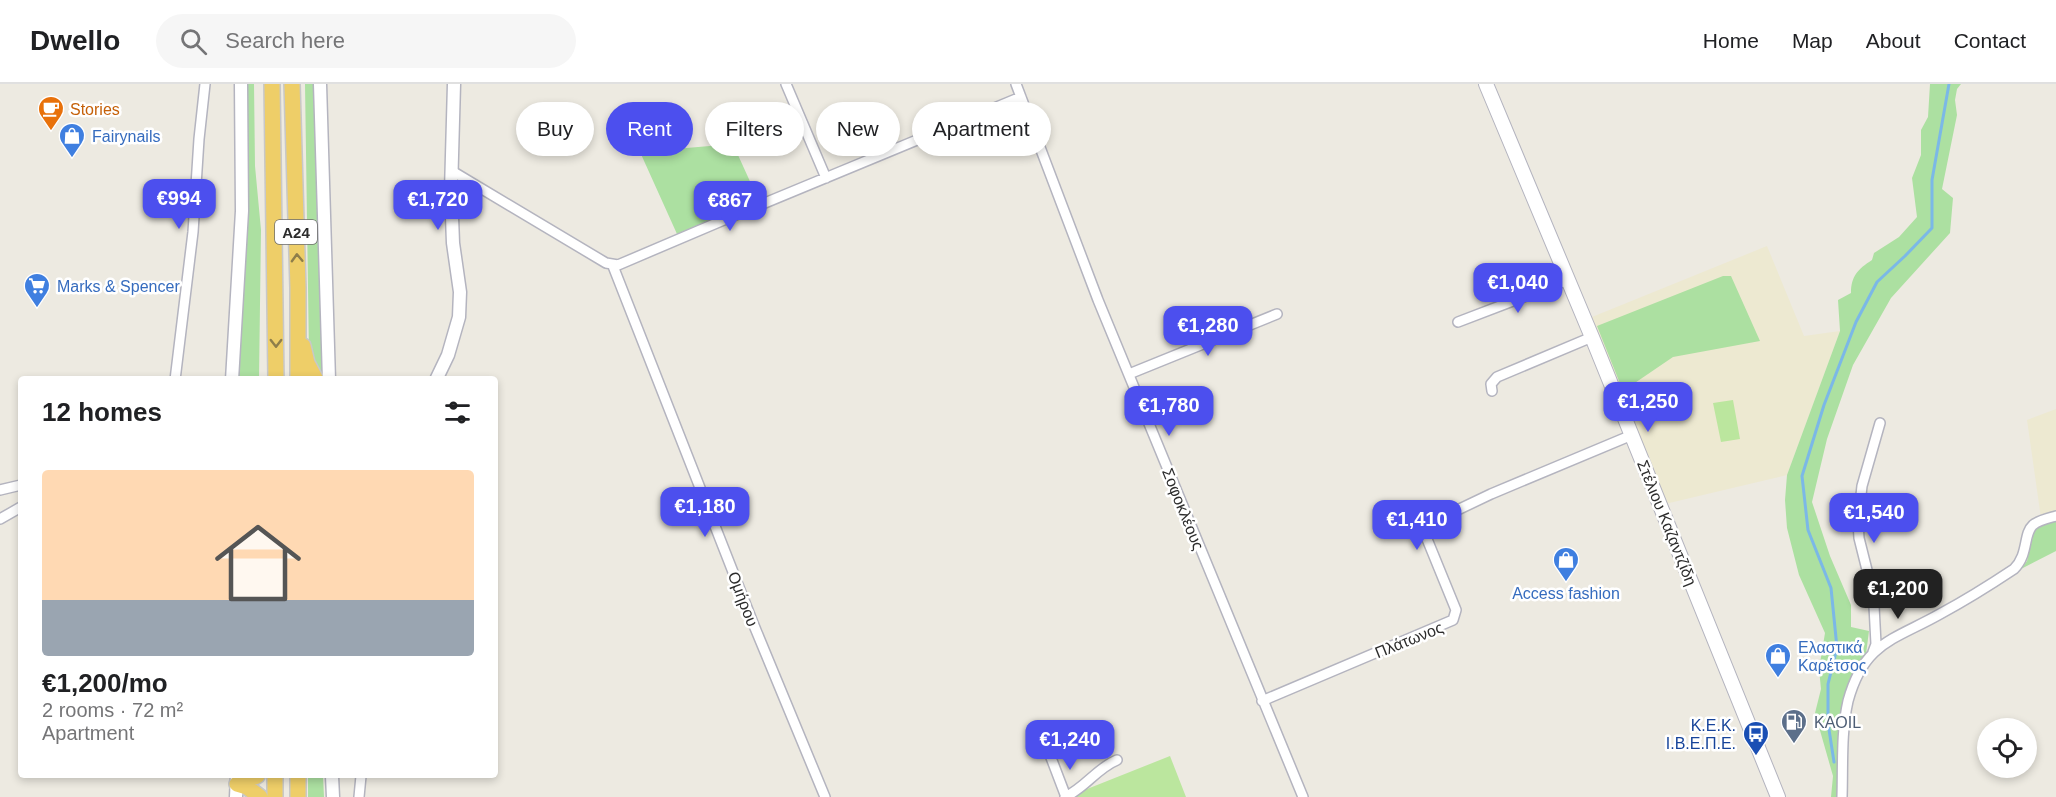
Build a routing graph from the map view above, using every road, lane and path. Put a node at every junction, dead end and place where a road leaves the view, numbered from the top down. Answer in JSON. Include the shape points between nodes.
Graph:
{"nodes":[{"id":1,"x":205,"y":84,"type":"edge"},
{"id":2,"x":241,"y":84,"type":"edge"},
{"id":3,"x":261,"y":84,"type":"edge"},
{"id":4,"x":272,"y":84,"type":"edge"},
{"id":5,"x":292,"y":84,"type":"edge"},
{"id":6,"x":320,"y":84,"type":"edge"},
{"id":7,"x":454,"y":84,"type":"edge"},
{"id":8,"x":786,"y":84,"type":"edge"},
{"id":9,"x":1016,"y":84,"type":"edge"},
{"id":10,"x":1486,"y":84,"type":"edge"},
{"id":11,"x":1021,"y":97,"type":"junction"},
{"id":12,"x":452,"y":171,"type":"junction"},
{"id":13,"x":826,"y":178,"type":"junction"},
{"id":14,"x":472,"y":183,"type":"junction"},
{"id":15,"x":451,"y":191,"type":"junction"},
{"id":16,"x":275,"y":242,"type":"junction"},
{"id":17,"x":613,"y":266,"type":"junction"},
{"id":18,"x":1568,"y":280,"type":"junction"},
{"id":19,"x":298,"y":288,"type":"junction"},
{"id":20,"x":1277,"y":314,"type":"dead end"},
{"id":21,"x":1458,"y":322,"type":"dead end"},
{"id":22,"x":1592,"y":337,"type":"junction"},
{"id":23,"x":235,"y":360,"type":"junction"},
{"id":24,"x":1129,"y":374,"type":"junction"},
{"id":25,"x":175,"y":376,"type":"edge"},
{"id":26,"x":227,"y":376,"type":"edge"},
{"id":27,"x":233,"y":376,"type":"edge"},
{"id":28,"x":276,"y":376,"type":"edge"},
{"id":29,"x":298,"y":376,"type":"edge"},
{"id":30,"x":314,"y":376,"type":"edge"},
{"id":31,"x":329,"y":376,"type":"edge"},
{"id":32,"x":438,"y":376,"type":"edge"},
{"id":33,"x":1492,"y":391,"type":"dead end"},
{"id":34,"x":1880,"y":423,"type":"dead end"},
{"id":35,"x":1632,"y":435,"type":"junction"},
{"id":36,"x":18,"y":486,"type":"edge"},
{"id":37,"x":0,"y":490,"type":"edge"},
{"id":38,"x":18,"y":509,"type":"edge"},
{"id":39,"x":2056,"y":516,"type":"edge"},
{"id":40,"x":0,"y":519,"type":"edge"},
{"id":41,"x":1872,"y":654,"type":"junction"},
{"id":42,"x":1262,"y":701,"type":"junction"},
{"id":43,"x":1050,"y":754,"type":"dead end"},
{"id":44,"x":1117,"y":760,"type":"dead end"},
{"id":45,"x":253,"y":778,"type":"edge"},
{"id":46,"x":275,"y":778,"type":"edge"},
{"id":47,"x":298,"y":778,"type":"edge"},
{"id":48,"x":332,"y":778,"type":"edge"},
{"id":49,"x":361,"y":778,"type":"edge"},
{"id":50,"x":237,"y":786,"type":"edge"},
{"id":51,"x":260,"y":797,"type":"edge"},
{"id":52,"x":275,"y":797,"type":"edge"},
{"id":53,"x":298,"y":797,"type":"edge"},
{"id":54,"x":333,"y":797,"type":"edge"},
{"id":55,"x":359,"y":797,"type":"edge"},
{"id":56,"x":825,"y":797,"type":"edge"},
{"id":57,"x":1065,"y":797,"type":"edge"},
{"id":58,"x":1303,"y":797,"type":"edge"},
{"id":59,"x":1778,"y":797,"type":"edge"},
{"id":60,"x":1842,"y":797,"type":"edge"}],
"edges":[{"from":1,"to":25,"type":"street"},
{"from":2,"to":23,"type":"street","via":[[242,211]]},
{"from":3,"to":16,"type":"highway","via":[[268,221]]},
{"from":4,"to":16,"type":"highway","number":"Α24"},
{"from":19,"to":5,"type":"highway","number":"Α24","one_way":true},
{"from":6,"to":31,"type":"street"},
{"from":7,"to":12,"type":"street"},
{"from":8,"to":13,"type":"street"},
{"from":9,"to":11,"type":"street","name":"Σοφοκλέους"},
{"from":10,"to":18,"type":"main road","name":"Στέλιου Καζαντζίδη"},
{"from":11,"to":13,"type":"street"},
{"from":11,"to":24,"type":"street","name":"Σοφοκλέους"},
{"from":12,"to":14,"type":"street"},
{"from":12,"to":15,"type":"street"},
{"from":13,"to":17,"type":"street"},
{"from":14,"to":15,"type":"street"},
{"from":14,"to":17,"type":"street"},
{"from":15,"to":32,"type":"street","via":[[459,317]]},
{"from":16,"to":28,"type":"highway","number":"Α24","one_way":true},
{"from":17,"to":56,"type":"street","name":"Ομήρου","via":[[756,633]]},
{"from":18,"to":21,"type":"street"},
{"from":18,"to":22,"type":"main road","name":"Στέλιου Καζαντζίδη"},
{"from":19,"to":29,"type":"highway","number":"Α24"},
{"from":19,"to":30,"type":"highway","via":[[304,356]]},
{"from":20,"to":24,"type":"street"},
{"from":22,"to":33,"type":"street","via":[[1497,377],[1491,384]]},
{"from":22,"to":35,"type":"main road","name":"Στέλιου Καζαντζίδη"},
{"from":23,"to":26,"type":"street"},
{"from":23,"to":27,"type":"street"},
{"from":24,"to":42,"type":"street","name":"Σοφοκλέους"},
{"from":34,"to":41,"type":"street","via":[[1862,486],[1858,522],[1874,606],[1876,644]]},
{"from":35,"to":42,"type":"street","name":"Πλάτωνος","via":[[1426,525],[1427,539],[1456,610],[1453,621]]},
{"from":35,"to":59,"type":"main road","name":"Στέλιου Καζαντζίδη"},
{"from":36,"to":37,"type":"street"},
{"from":38,"to":40,"type":"street"},
{"from":39,"to":41,"type":"street","via":[[2032,526],[2025,552],[2014,569],[1938,616],[1889,640]]},
{"from":41,"to":60,"type":"street","via":[[1848,702]]},
{"from":42,"to":58,"type":"street","name":"Σοφοκλέους"},
{"from":43,"to":57,"type":"street"},
{"from":44,"to":57,"type":"street"},
{"from":45,"to":50,"type":"highway"},
{"from":46,"to":52,"type":"highway"},
{"from":47,"to":53,"type":"highway"},
{"from":48,"to":54,"type":"street"},
{"from":49,"to":55,"type":"street"},
{"from":50,"to":51,"type":"highway"}]}
